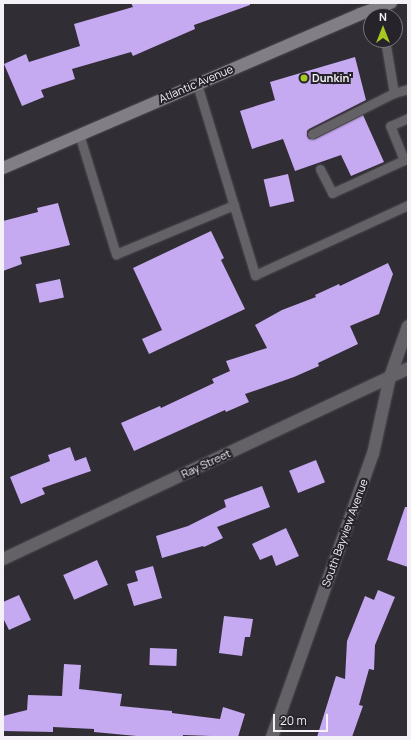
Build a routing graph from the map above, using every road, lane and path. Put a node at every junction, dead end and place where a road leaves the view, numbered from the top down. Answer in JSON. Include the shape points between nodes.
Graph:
{"nodes":[{"id":1,"x":363,"y":17,"type":"edge"},
{"id":2,"x":386,"y":48,"type":"edge"},
{"id":3,"x":197,"y":84,"type":"junction"},
{"id":4,"x":408,"y":89,"type":"edge"},
{"id":5,"x":394,"y":93,"type":"junction"},
{"id":6,"x":408,"y":118,"type":"edge"},
{"id":7,"x":79,"y":134,"type":"junction"},
{"id":8,"x":312,"y":134,"type":"dead end"},
{"id":9,"x":406,"y":159,"type":"edge"},
{"id":10,"x":3,"y":168,"type":"edge"},
{"id":11,"x":320,"y":169,"type":"dead end"},
{"id":12,"x":234,"y":205,"type":"junction"},
{"id":13,"x":408,"y":205,"type":"edge"},
{"id":14,"x":408,"y":326,"type":"edge"},
{"id":15,"x":408,"y":368,"type":"edge"},
{"id":16,"x":390,"y":377,"type":"junction"},
{"id":17,"x":3,"y":559,"type":"edge"},
{"id":18,"x":272,"y":737,"type":"edge"}],
"edges":[{"from":1,"to":3,"type":"main road","name":"Atlantic Avenue"},
{"from":2,"to":5,"type":"lane"},
{"from":3,"to":7,"type":"main road","name":"Atlantic Avenue"},
{"from":3,"to":12,"type":"lane"},
{"from":4,"to":5,"type":"lane"},
{"from":5,"to":8,"type":"lane"},
{"from":6,"to":9,"type":"lane","via":[[390,126]]},
{"from":7,"to":10,"type":"main road","name":"Atlantic Avenue"},
{"from":7,"to":12,"type":"lane","via":[[116,254]]},
{"from":9,"to":11,"type":"lane","via":[[332,193]]},
{"from":12,"to":13,"type":"lane","via":[[255,275]]},
{"from":14,"to":16,"type":"street","name":"South Bayview Avenue"},
{"from":15,"to":16,"type":"street","name":"Ray Street"},
{"from":16,"to":17,"type":"street","name":"Ray Street"},
{"from":16,"to":18,"type":"street","name":"South Bayview Avenue","via":[[373,454]]}]}
